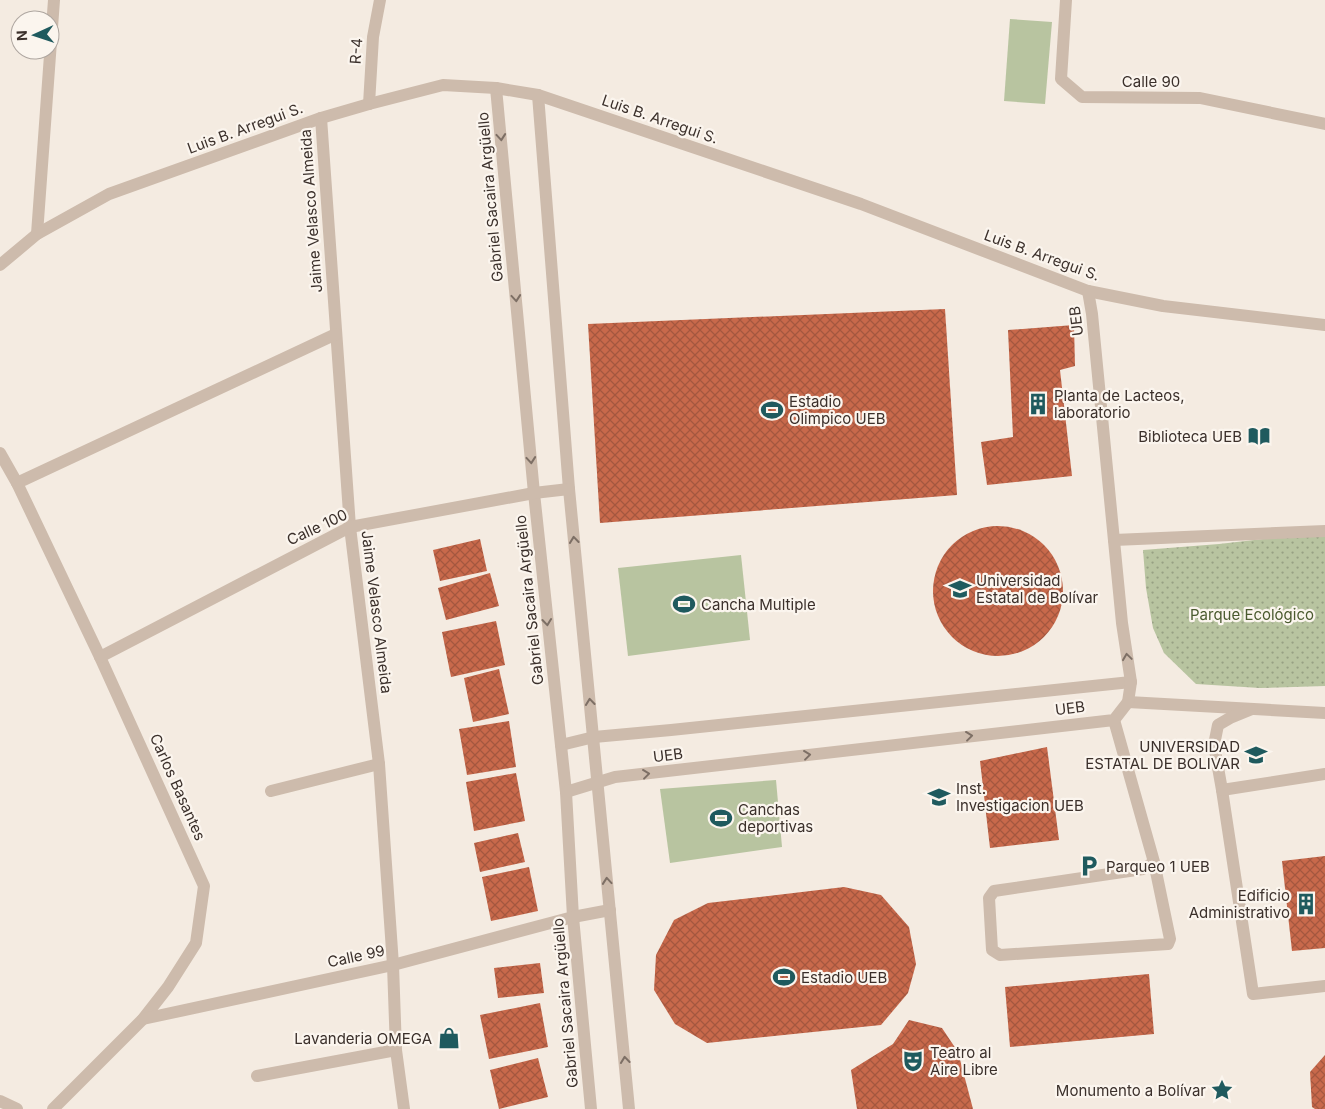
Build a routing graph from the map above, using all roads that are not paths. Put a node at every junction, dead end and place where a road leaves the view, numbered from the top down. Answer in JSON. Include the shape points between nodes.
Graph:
{"nodes":[{"id":1,"x":54,"y":0,"type":"edge"},
{"id":2,"x":380,"y":0,"type":"edge"},
{"id":3,"x":1066,"y":0,"type":"edge"},
{"id":4,"x":496,"y":88,"type":"junction"},
{"id":5,"x":538,"y":95,"type":"junction"},
{"id":6,"x":370,"y":104,"type":"junction"},
{"id":7,"x":321,"y":118,"type":"junction"},
{"id":8,"x":1325,"y":124,"type":"edge"},
{"id":9,"x":37,"y":234,"type":"junction"},
{"id":10,"x":0,"y":264,"type":"edge"},
{"id":11,"x":1088,"y":292,"type":"junction"},
{"id":12,"x":1325,"y":325,"type":"edge"},
{"id":13,"x":336,"y":334,"type":"junction"},
{"id":14,"x":0,"y":453,"type":"edge"},
{"id":15,"x":17,"y":483,"type":"junction"},
{"id":16,"x":569,"y":489,"type":"junction"},
{"id":17,"x":534,"y":493,"type":"junction"},
{"id":18,"x":350,"y":527,"type":"junction"},
{"id":19,"x":1325,"y":531,"type":"edge"},
{"id":20,"x":1114,"y":540,"type":"junction"},
{"id":21,"x":100,"y":657,"type":"junction"},
{"id":22,"x":1131,"y":682,"type":"junction"},
{"id":23,"x":1128,"y":702,"type":"junction"},
{"id":24,"x":1252,"y":709,"type":"junction"},
{"id":25,"x":1325,"y":713,"type":"edge"},
{"id":26,"x":1114,"y":720,"type":"junction"},
{"id":27,"x":594,"y":737,"type":"junction"},
{"id":28,"x":561,"y":745,"type":"junction"},
{"id":29,"x":379,"y":764,"type":"junction"},
{"id":30,"x":1325,"y":774,"type":"edge"},
{"id":31,"x":598,"y":782,"type":"junction"},
{"id":32,"x":1222,"y":790,"type":"junction"},
{"id":33,"x":271,"y":791,"type":"dead end"},
{"id":34,"x":566,"y":792,"type":"junction"},
{"id":35,"x":1154,"y":862,"type":"junction"},
{"id":36,"x":610,"y":910,"type":"junction"},
{"id":37,"x":573,"y":917,"type":"junction"},
{"id":38,"x":393,"y":965,"type":"junction"},
{"id":39,"x":1325,"y":986,"type":"edge"},
{"id":40,"x":143,"y":1019,"type":"junction"},
{"id":41,"x":396,"y":1050,"type":"junction"},
{"id":42,"x":256,"y":1076,"type":"dead end"},
{"id":43,"x":0,"y":1102,"type":"edge"},
{"id":44,"x":17,"y":1109,"type":"edge"},
{"id":45,"x":53,"y":1109,"type":"edge"},
{"id":46,"x":404,"y":1109,"type":"edge"},
{"id":47,"x":591,"y":1109,"type":"edge"},
{"id":48,"x":629,"y":1109,"type":"edge"}],
"edges":[{"from":1,"to":9,"type":"street"},
{"from":2,"to":6,"type":"street","name":"R-4","via":[[373,37]]},
{"from":3,"to":8,"type":"street","name":"Calle 90","via":[[1061,79],[1082,97],[1200,98]]},
{"from":4,"to":5,"type":"street","name":"Luis B. Arregui S."},
{"from":4,"to":6,"type":"street","name":"Luis B. Arregui S.","via":[[443,85]]},
{"from":4,"to":17,"type":"street","name":"Gabriel Sacaira Argüello","one_way":true},
{"from":5,"to":11,"type":"street","name":"Luis B. Arregui S.","via":[[860,204]]},
{"from":5,"to":16,"type":"street"},
{"from":6,"to":7,"type":"street","name":"Luis B. Arregui S."},
{"from":7,"to":9,"type":"street","name":"Luis B. Arregui S.","via":[[109,194]]},
{"from":7,"to":13,"type":"street","name":"Jaime Velasco Almeida"},
{"from":9,"to":10,"type":"street","name":"Luis B. Arregui S."},
{"from":11,"to":12,"type":"street","name":"Luis B. Arregui S.","via":[[1163,306]]},
{"from":11,"to":20,"type":"street","name":"UEB"},
{"from":13,"to":15,"type":"street"},
{"from":13,"to":18,"type":"street","name":"Jaime Velasco Almeida"},
{"from":14,"to":15,"type":"street","name":"Carlos Basantes"},
{"from":15,"to":21,"type":"street","name":"Carlos Basantes"},
{"from":16,"to":17,"type":"street","name":"Calle 100"},
{"from":27,"to":16,"type":"street","one_way":true},
{"from":17,"to":18,"type":"street","name":"Calle 100"},
{"from":17,"to":28,"type":"street","name":"Gabriel Sacaira Argüello","one_way":true},
{"from":18,"to":21,"type":"street","name":"Calle 100"},
{"from":18,"to":29,"type":"street","name":"Jaime Velasco Almeida"},
{"from":19,"to":20,"type":"street"},
{"from":22,"to":20,"type":"street","name":"UEB","one_way":true},
{"from":21,"to":40,"type":"street","name":"Carlos Basantes","via":[[204,886],[196,943]]},
{"from":22,"to":23,"type":"street","name":"UEB"},
{"from":22,"to":27,"type":"street"},
{"from":23,"to":24,"type":"street"},
{"from":23,"to":26,"type":"street","name":"UEB"},
{"from":24,"to":25,"type":"street"},
{"from":24,"to":32,"type":"street","via":[[1218,725],[1214,745]]},
{"from":31,"to":26,"type":"street","name":"UEB","one_way":true,"via":[[615,777]]},
{"from":26,"to":35,"type":"street"},
{"from":27,"to":28,"type":"street"},
{"from":27,"to":31,"type":"street"},
{"from":28,"to":34,"type":"street","name":"Gabriel Sacaira Argüello"},
{"from":29,"to":33,"type":"street"},
{"from":29,"to":38,"type":"street","name":"Jaime Velasco Almeida"},
{"from":30,"to":32,"type":"street"},
{"from":31,"to":34,"type":"street","name":"UEB"},
{"from":36,"to":31,"type":"street","one_way":true},
{"from":32,"to":39,"type":"street","via":[[1253,994]]},
{"from":34,"to":37,"type":"street","name":"Gabriel Sacaira Argüello"},
{"from":35,"to":35,"type":"street","via":[[1143,868],[994,891],[989,898],[992,950],[1000,955],[1168,944],[1170,939]]},
{"from":36,"to":37,"type":"street","name":"Calle 99"},
{"from":48,"to":36,"type":"street","one_way":true},
{"from":37,"to":38,"type":"street","name":"Calle 99"},
{"from":37,"to":47,"type":"street","name":"Gabriel Sacaira Argüello"},
{"from":38,"to":40,"type":"street","name":"Calle 99"},
{"from":38,"to":41,"type":"street","name":"Jaime Velasco Almeida"},
{"from":40,"to":45,"type":"street","name":"Carlos Basantes"},
{"from":41,"to":42,"type":"street"},
{"from":41,"to":46,"type":"street","name":"Jaime Velasco Almeida"},
{"from":43,"to":44,"type":"street"}]}
